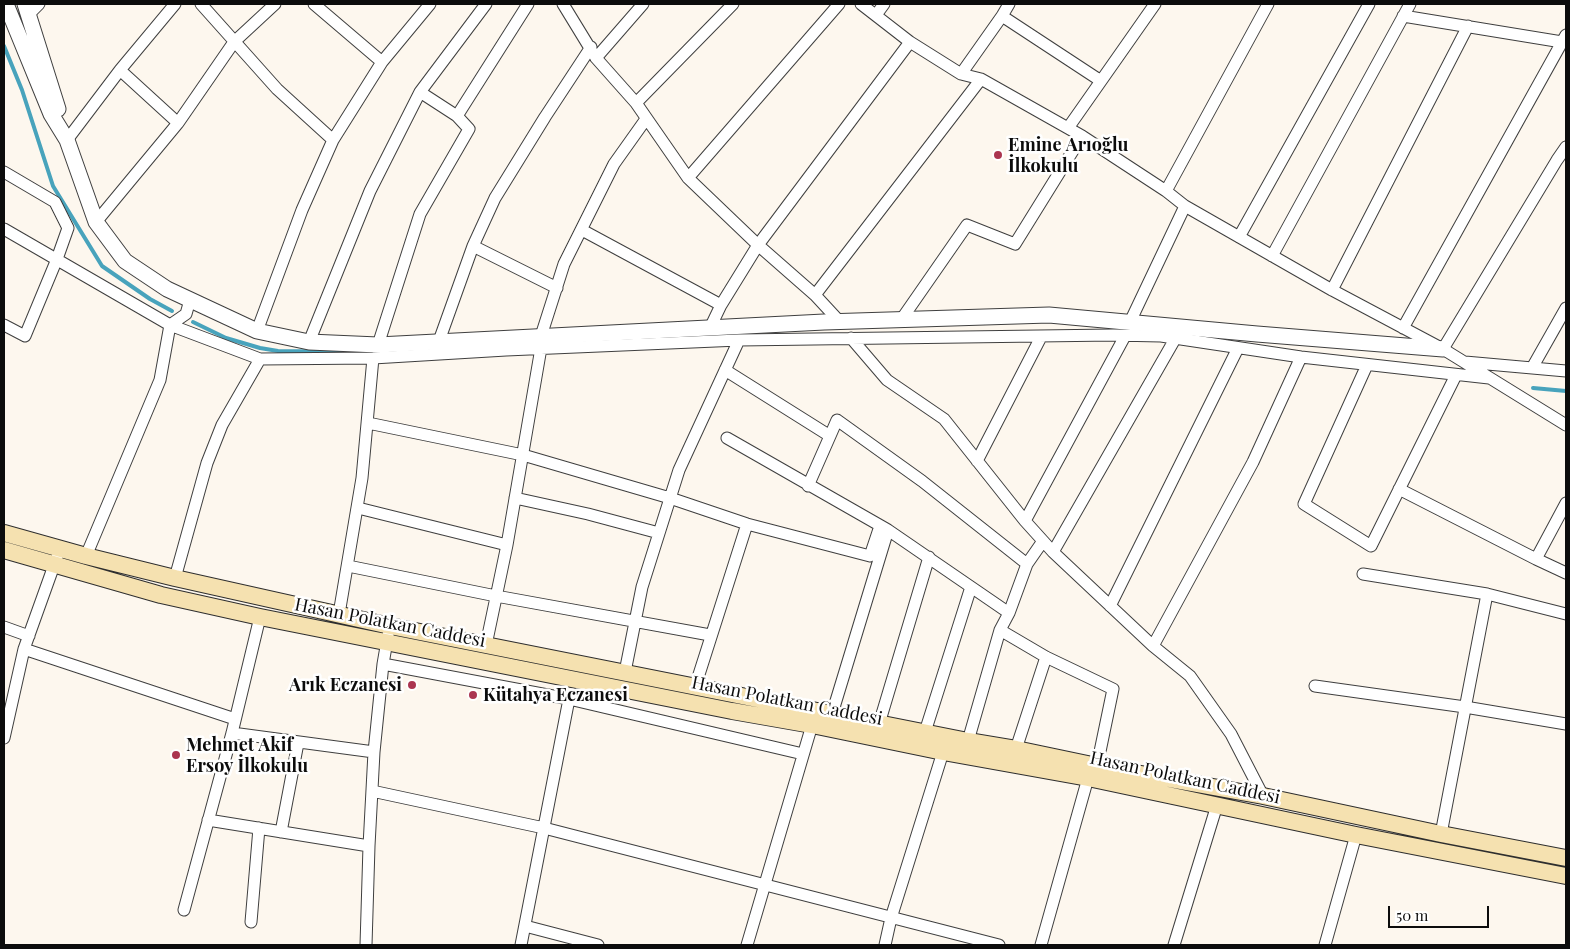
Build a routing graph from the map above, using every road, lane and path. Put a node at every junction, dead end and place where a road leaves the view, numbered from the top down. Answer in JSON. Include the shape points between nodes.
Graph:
{"nodes":[{"id":1,"x":6,"y":4,"type":"edge"},
{"id":2,"x":175,"y":4,"type":"edge"},
{"id":3,"x":201,"y":4,"type":"edge"},
{"id":4,"x":275,"y":4,"type":"edge"},
{"id":5,"x":314,"y":4,"type":"edge"},
{"id":6,"x":430,"y":4,"type":"edge"},
{"id":7,"x":486,"y":4,"type":"edge"},
{"id":8,"x":528,"y":4,"type":"edge"},
{"id":9,"x":563,"y":4,"type":"edge"},
{"id":10,"x":643,"y":4,"type":"edge"},
{"id":11,"x":733,"y":4,"type":"edge"},
{"id":12,"x":839,"y":4,"type":"edge"},
{"id":13,"x":861,"y":4,"type":"edge"},
{"id":14,"x":884,"y":4,"type":"edge"},
{"id":15,"x":1009,"y":4,"type":"edge"},
{"id":16,"x":1155,"y":4,"type":"edge"},
{"id":17,"x":1268,"y":4,"type":"edge"},
{"id":18,"x":1369,"y":4,"type":"edge"},
{"id":19,"x":1410,"y":4,"type":"edge"},
{"id":20,"x":31,"y":7,"type":"edge"},
{"id":21,"x":876,"y":15,"type":"junction"},
{"id":22,"x":1002,"y":16,"type":"junction"},
{"id":23,"x":1403,"y":16,"type":"junction"},
{"id":24,"x":1468,"y":26,"type":"junction"},
{"id":25,"x":1564,"y":38,"type":"edge"},
{"id":26,"x":234,"y":42,"type":"junction"},
{"id":27,"x":910,"y":42,"type":"junction"},
{"id":28,"x":594,"y":53,"type":"junction"},
{"id":29,"x":382,"y":62,"type":"junction"},
{"id":30,"x":120,"y":70,"type":"junction"},
{"id":31,"x":961,"y":74,"type":"junction"},
{"id":32,"x":981,"y":79,"type":"junction"},
{"id":33,"x":1101,"y":81,"type":"junction"},
{"id":34,"x":420,"y":92,"type":"junction"},
{"id":35,"x":636,"y":103,"type":"junction"},
{"id":36,"x":456,"y":116,"type":"junction"},
{"id":37,"x":646,"y":119,"type":"junction"},
{"id":38,"x":178,"y":123,"type":"junction"},
{"id":39,"x":1068,"y":128,"type":"junction"},
{"id":40,"x":1082,"y":136,"type":"junction"},
{"id":41,"x":67,"y":140,"type":"junction"},
{"id":42,"x":333,"y":140,"type":"junction"},
{"id":43,"x":1566,"y":147,"type":"edge"},
{"id":44,"x":4,"y":172,"type":"edge"},
{"id":45,"x":688,"y":178,"type":"junction"},
{"id":46,"x":1166,"y":191,"type":"junction"},
{"id":47,"x":1184,"y":206,"type":"junction"},
{"id":48,"x":96,"y":222,"type":"junction"},
{"id":49,"x":4,"y":229,"type":"edge"},
{"id":50,"x":582,"y":230,"type":"junction"},
{"id":51,"x":1239,"y":237,"type":"junction"},
{"id":52,"x":758,"y":245,"type":"junction"},
{"id":53,"x":473,"y":246,"type":"junction"},
{"id":54,"x":1272,"y":256,"type":"junction"},
{"id":55,"x":57,"y":259,"type":"junction"},
{"id":56,"x":557,"y":288,"type":"junction"},
{"id":57,"x":1332,"y":290,"type":"junction"},
{"id":58,"x":815,"y":295,"type":"junction"},
{"id":59,"x":190,"y":300,"type":"junction"},
{"id":60,"x":721,"y":304,"type":"junction"},
{"id":61,"x":1566,"y":308,"type":"edge"},
{"id":62,"x":901,"y":320,"type":"junction"},
{"id":63,"x":840,"y":322,"type":"junction"},
{"id":64,"x":4,"y":325,"type":"edge"},
{"id":65,"x":170,"y":325,"type":"junction"},
{"id":66,"x":710,"y":328,"type":"junction"},
{"id":67,"x":1403,"y":328,"type":"junction"},
{"id":68,"x":1127,"y":329,"type":"junction"},
{"id":69,"x":256,"y":331,"type":"junction"},
{"id":70,"x":1041,"y":337,"type":"junction"},
{"id":71,"x":851,"y":338,"type":"junction"},
{"id":72,"x":1175,"y":338,"type":"junction"},
{"id":73,"x":739,"y":340,"type":"junction"},
{"id":74,"x":439,"y":341,"type":"junction"},
{"id":75,"x":308,"y":342,"type":"junction"},
{"id":76,"x":541,"y":342,"type":"junction"},
{"id":77,"x":1238,"y":348,"type":"junction"},
{"id":78,"x":1443,"y":350,"type":"junction"},
{"id":79,"x":376,"y":351,"type":"junction"},
{"id":80,"x":1301,"y":357,"type":"junction"},
{"id":81,"x":260,"y":359,"type":"junction"},
{"id":82,"x":1463,"y":362,"type":"junction"},
{"id":83,"x":1367,"y":365,"type":"junction"},
{"id":84,"x":1532,"y":368,"type":"junction"},
{"id":85,"x":725,"y":370,"type":"junction"},
{"id":86,"x":1566,"y":371,"type":"edge"},
{"id":87,"x":1456,"y":374,"type":"junction"},
{"id":88,"x":1489,"y":378,"type":"junction"},
{"id":89,"x":368,"y":423,"type":"junction"},
{"id":90,"x":1566,"y":425,"type":"edge"},
{"id":91,"x":830,"y":436,"type":"junction"},
{"id":92,"x":727,"y":438,"type":"dead end"},
{"id":93,"x":523,"y":455,"type":"junction"},
{"id":94,"x":977,"y":461,"type":"junction"},
{"id":95,"x":808,"y":486,"type":"junction"},
{"id":96,"x":1399,"y":489,"type":"junction"},
{"id":97,"x":515,"y":498,"type":"junction"},
{"id":98,"x":670,"y":498,"type":"junction"},
{"id":99,"x":1566,"y":503,"type":"edge"},
{"id":100,"x":358,"y":508,"type":"junction"},
{"id":101,"x":1025,"y":521,"type":"junction"},
{"id":102,"x":747,"y":524,"type":"junction"},
{"id":103,"x":884,"y":528,"type":"junction"},
{"id":104,"x":4,"y":533,"type":"edge"},
{"id":105,"x":659,"y":533,"type":"junction"},
{"id":106,"x":1043,"y":541,"type":"junction"},
{"id":107,"x":507,"y":545,"type":"junction"},
{"id":108,"x":4,"y":550,"type":"edge"},
{"id":109,"x":1053,"y":552,"type":"junction"},
{"id":110,"x":57,"y":556,"type":"junction"},
{"id":111,"x":86,"y":556,"type":"junction"},
{"id":112,"x":929,"y":557,"type":"junction"},
{"id":113,"x":1536,"y":559,"type":"junction"},
{"id":114,"x":1027,"y":564,"type":"junction"},
{"id":115,"x":348,"y":566,"type":"junction"},
{"id":116,"x":1566,"y":573,"type":"edge"},
{"id":117,"x":1363,"y":574,"type":"dead end"},
{"id":118,"x":175,"y":578,"type":"junction"},
{"id":119,"x":971,"y":587,"type":"junction"},
{"id":120,"x":1487,"y":594,"type":"junction"},
{"id":121,"x":496,"y":596,"type":"junction"},
{"id":122,"x":1110,"y":606,"type":"junction"},
{"id":123,"x":1010,"y":613,"type":"junction"},
{"id":124,"x":339,"y":614,"type":"junction"},
{"id":125,"x":1566,"y":614,"type":"edge"},
{"id":126,"x":260,"y":618,"type":"junction"},
{"id":127,"x":635,"y":622,"type":"junction"},
{"id":128,"x":390,"y":626,"type":"junction"},
{"id":129,"x":4,"y":627,"type":"edge"},
{"id":130,"x":1000,"y":630,"type":"junction"},
{"id":131,"x":710,"y":635,"type":"junction"},
{"id":132,"x":29,"y":636,"type":"junction"},
{"id":133,"x":387,"y":644,"type":"junction"},
{"id":134,"x":486,"y":645,"type":"junction"},
{"id":135,"x":1153,"y":646,"type":"junction"},
{"id":136,"x":24,"y":649,"type":"junction"},
{"id":137,"x":1046,"y":657,"type":"junction"},
{"id":138,"x":383,"y":664,"type":"junction"},
{"id":139,"x":625,"y":672,"type":"junction"},
{"id":140,"x":1315,"y":686,"type":"dead end"},
{"id":141,"x":695,"y":687,"type":"junction"},
{"id":142,"x":569,"y":699,"type":"junction"},
{"id":143,"x":8,"y":702,"type":"edge"},
{"id":144,"x":1465,"y":707,"type":"junction"},
{"id":145,"x":832,"y":714,"type":"junction"},
{"id":146,"x":235,"y":719,"type":"junction"},
{"id":147,"x":879,"y":724,"type":"junction"},
{"id":148,"x":1566,"y":724,"type":"edge"},
{"id":149,"x":812,"y":725,"type":"junction"},
{"id":150,"x":925,"y":732,"type":"junction"},
{"id":151,"x":232,"y":733,"type":"junction"},
{"id":152,"x":4,"y":738,"type":"edge"},
{"id":153,"x":968,"y":741,"type":"junction"},
{"id":154,"x":298,"y":742,"type":"junction"},
{"id":155,"x":1016,"y":749,"type":"junction"},
{"id":156,"x":374,"y":752,"type":"junction"},
{"id":157,"x":943,"y":752,"type":"junction"},
{"id":158,"x":803,"y":754,"type":"junction"},
{"id":159,"x":1092,"y":772,"type":"junction"},
{"id":160,"x":372,"y":791,"type":"junction"},
{"id":161,"x":1263,"y":796,"type":"junction"},
{"id":162,"x":1217,"y":805,"type":"junction"},
{"id":163,"x":208,"y":820,"type":"junction"},
{"id":164,"x":259,"y":828,"type":"junction"},
{"id":165,"x":544,"y":828,"type":"junction"},
{"id":166,"x":281,"y":832,"type":"junction"},
{"id":167,"x":1442,"y":834,"type":"junction"},
{"id":168,"x":1356,"y":835,"type":"junction"},
{"id":169,"x":369,"y":846,"type":"junction"},
{"id":170,"x":1566,"y":858,"type":"edge"},
{"id":171,"x":1566,"y":876,"type":"edge"},
{"id":172,"x":765,"y":886,"type":"junction"},
{"id":173,"x":184,"y":910,"type":"dead end"},
{"id":174,"x":891,"y":918,"type":"junction"},
{"id":175,"x":251,"y":922,"type":"dead end"},
{"id":176,"x":525,"y":926,"type":"junction"},
{"id":177,"x":366,"y":945,"type":"edge"},
{"id":178,"x":521,"y":945,"type":"edge"},
{"id":179,"x":598,"y":945,"type":"edge"},
{"id":180,"x":747,"y":945,"type":"edge"},
{"id":181,"x":885,"y":945,"type":"edge"},
{"id":182,"x":999,"y":945,"type":"edge"},
{"id":183,"x":1041,"y":945,"type":"edge"},
{"id":184,"x":1174,"y":945,"type":"edge"},
{"id":185,"x":1325,"y":945,"type":"edge"}],
"edges":[{"from":1,"to":41,"type":"street","via":[[51,114]]},
{"from":2,"to":30,"type":"street"},
{"from":3,"to":26,"type":"street"},
{"from":4,"to":26,"type":"street"},
{"from":5,"to":29,"type":"street"},
{"from":6,"to":29,"type":"street"},
{"from":7,"to":34,"type":"street"},
{"from":8,"to":36,"type":"street"},
{"from":9,"to":28,"type":"street"},
{"from":10,"to":28,"type":"street"},
{"from":11,"to":35,"type":"street"},
{"from":12,"to":45,"type":"street"},
{"from":13,"to":21,"type":"street"},
{"from":14,"to":21,"type":"street"},
{"from":15,"to":22,"type":"street"},
{"from":16,"to":33,"type":"street"},
{"from":17,"to":46,"type":"street"},
{"from":18,"to":51,"type":"street"},
{"from":19,"to":23,"type":"street"},
{"from":20,"to":41,"type":"street"},
{"from":21,"to":27,"type":"street"},
{"from":22,"to":31,"type":"street"},
{"from":22,"to":33,"type":"street"},
{"from":23,"to":24,"type":"street"},
{"from":23,"to":54,"type":"street"},
{"from":24,"to":25,"type":"street"},
{"from":24,"to":57,"type":"street"},
{"from":25,"to":67,"type":"street"},
{"from":26,"to":38,"type":"street"},
{"from":26,"to":42,"type":"street","via":[[277,89]]},
{"from":27,"to":31,"type":"street"},
{"from":27,"to":52,"type":"street"},
{"from":28,"to":35,"type":"street"},
{"from":28,"to":53,"type":"street","via":[[545,117],[495,198]]},
{"from":29,"to":42,"type":"street"},
{"from":30,"to":38,"type":"street"},
{"from":30,"to":41,"type":"street"},
{"from":31,"to":32,"type":"street"},
{"from":32,"to":39,"type":"street"},
{"from":32,"to":58,"type":"street"},
{"from":33,"to":39,"type":"street"},
{"from":34,"to":36,"type":"street"},
{"from":34,"to":75,"type":"street","via":[[370,191]]},
{"from":35,"to":37,"type":"street"},
{"from":36,"to":79,"type":"street","via":[[469,129],[420,214]]},
{"from":37,"to":45,"type":"street"},
{"from":37,"to":50,"type":"street","via":[[614,164]]},
{"from":38,"to":48,"type":"street"},
{"from":39,"to":40,"type":"street"},
{"from":40,"to":46,"type":"street"},
{"from":40,"to":62,"type":"street","via":[[1015,244],[968,225]]},
{"from":41,"to":48,"type":"street"},
{"from":42,"to":69,"type":"street","via":[[302,210]]},
{"from":43,"to":78,"type":"street"},
{"from":44,"to":55,"type":"street","via":[[55,202],[68,228]]},
{"from":45,"to":52,"type":"street"},
{"from":46,"to":47,"type":"street"},
{"from":47,"to":51,"type":"street"},
{"from":47,"to":68,"type":"street"},
{"from":48,"to":59,"type":"street","via":[[125,261]]},
{"from":49,"to":55,"type":"street"},
{"from":50,"to":56,"type":"street","via":[[564,264]]},
{"from":50,"to":60,"type":"street"},
{"from":51,"to":54,"type":"street"},
{"from":52,"to":58,"type":"street"},
{"from":52,"to":60,"type":"street"},
{"from":53,"to":56,"type":"street"},
{"from":53,"to":74,"type":"street"},
{"from":54,"to":57,"type":"street"},
{"from":55,"to":64,"type":"street","via":[[24,336]]},
{"from":55,"to":65,"type":"street"},
{"from":56,"to":76,"type":"street"},
{"from":57,"to":67,"type":"street"},
{"from":58,"to":63,"type":"street"},
{"from":59,"to":65,"type":"street","via":[[186,314]]},
{"from":59,"to":69,"type":"street"},
{"from":60,"to":66,"type":"street"},
{"from":61,"to":84,"type":"street"},
{"from":62,"to":63,"type":"street"},
{"from":62,"to":68,"type":"street","via":[[1049,315]]},
{"from":63,"to":66,"type":"street"},
{"from":65,"to":81,"type":"street"},
{"from":65,"to":111,"type":"street","via":[[160,380]]},
{"from":66,"to":76,"type":"street"},
{"from":67,"to":78,"type":"street"},
{"from":68,"to":70,"type":"street"},
{"from":68,"to":72,"type":"street"},
{"from":68,"to":78,"type":"street"},
{"from":68,"to":101,"type":"street"},
{"from":69,"to":75,"type":"street"},
{"from":70,"to":71,"type":"street"},
{"from":70,"to":94,"type":"street"},
{"from":71,"to":73,"type":"street"},
{"from":71,"to":94,"type":"street","via":[[887,380],[944,420]]},
{"from":72,"to":77,"type":"street"},
{"from":72,"to":109,"type":"street"},
{"from":73,"to":76,"type":"street"},
{"from":73,"to":85,"type":"street"},
{"from":74,"to":76,"type":"street"},
{"from":74,"to":79,"type":"street"},
{"from":75,"to":79,"type":"street"},
{"from":76,"to":79,"type":"street"},
{"from":76,"to":93,"type":"street"},
{"from":77,"to":80,"type":"street"},
{"from":77,"to":122,"type":"street"},
{"from":78,"to":82,"type":"street"},
{"from":79,"to":81,"type":"street"},
{"from":79,"to":89,"type":"street"},
{"from":80,"to":83,"type":"street"},
{"from":80,"to":135,"type":"street","via":[[1252,462]]},
{"from":81,"to":118,"type":"street","via":[[222,425],[207,463]]},
{"from":82,"to":84,"type":"street"},
{"from":82,"to":88,"type":"street"},
{"from":83,"to":87,"type":"street"},
{"from":83,"to":96,"type":"street","via":[[1304,504],[1370,546]]},
{"from":84,"to":86,"type":"street"},
{"from":85,"to":91,"type":"street"},
{"from":85,"to":98,"type":"street","via":[[679,470]]},
{"from":87,"to":88,"type":"street"},
{"from":87,"to":96,"type":"street"},
{"from":88,"to":90,"type":"street"},
{"from":89,"to":93,"type":"street"},
{"from":89,"to":100,"type":"street"},
{"from":91,"to":95,"type":"street"},
{"from":91,"to":114,"type":"street","via":[[837,420]]},
{"from":92,"to":95,"type":"street"},
{"from":93,"to":97,"type":"street"},
{"from":93,"to":98,"type":"street"},
{"from":94,"to":101,"type":"street"},
{"from":95,"to":103,"type":"street"},
{"from":96,"to":113,"type":"street"},
{"from":97,"to":105,"type":"street"},
{"from":97,"to":107,"type":"street"},
{"from":98,"to":102,"type":"street"},
{"from":98,"to":105,"type":"street"},
{"from":99,"to":113,"type":"street"},
{"from":100,"to":107,"type":"street"},
{"from":100,"to":115,"type":"street"},
{"from":101,"to":106,"type":"street"},
{"from":102,"to":103,"type":"street","via":[[870,556]]},
{"from":102,"to":131,"type":"street"},
{"from":103,"to":112,"type":"street"},
{"from":103,"to":145,"type":"street"},
{"from":104,"to":110,"type":"main road","name":"Hasan Polatkan Caddesi"},
{"from":105,"to":127,"type":"street"},
{"from":106,"to":109,"type":"street"},
{"from":106,"to":114,"type":"street"},
{"from":107,"to":121,"type":"street"},
{"from":108,"to":110,"type":"main road","name":"Hasan Polatkan Caddesi"},
{"from":109,"to":122,"type":"street"},
{"from":110,"to":111,"type":"main road","name":"Hasan Polatkan Caddesi"},
{"from":110,"to":126,"type":"main road","name":"Hasan Polatkan Caddesi","via":[[161,595]]},
{"from":110,"to":132,"type":"street"},
{"from":111,"to":118,"type":"main road","name":"Hasan Polatkan Caddesi"},
{"from":112,"to":119,"type":"street"},
{"from":112,"to":147,"type":"street"},
{"from":113,"to":116,"type":"street"},
{"from":114,"to":123,"type":"street"},
{"from":115,"to":121,"type":"street"},
{"from":115,"to":124,"type":"street"},
{"from":117,"to":120,"type":"street"},
{"from":118,"to":124,"type":"main road","name":"Hasan Polatkan Caddesi"},
{"from":119,"to":123,"type":"street"},
{"from":119,"to":150,"type":"street"},
{"from":120,"to":125,"type":"street"},
{"from":120,"to":144,"type":"street"},
{"from":121,"to":127,"type":"street"},
{"from":121,"to":134,"type":"street"},
{"from":122,"to":135,"type":"street"},
{"from":123,"to":130,"type":"street"},
{"from":124,"to":128,"type":"main road","name":"Hasan Polatkan Caddesi"},
{"from":126,"to":133,"type":"main road","name":"Hasan Polatkan Caddesi"},
{"from":126,"to":146,"type":"street"},
{"from":127,"to":131,"type":"street"},
{"from":127,"to":139,"type":"street"},
{"from":128,"to":133,"type":"street"},
{"from":128,"to":134,"type":"main road","name":"Hasan Polatkan Caddesi"},
{"from":129,"to":132,"type":"street"},
{"from":130,"to":137,"type":"street"},
{"from":130,"to":153,"type":"street"},
{"from":131,"to":141,"type":"street"},
{"from":132,"to":136,"type":"street"},
{"from":133,"to":138,"type":"street"},
{"from":133,"to":149,"type":"main road","name":"Hasan Polatkan Caddesi"},
{"from":134,"to":139,"type":"main road","name":"Hasan Polatkan Caddesi"},
{"from":135,"to":161,"type":"street","via":[[1190,676],[1230,734]]},
{"from":136,"to":143,"type":"street"},
{"from":136,"to":146,"type":"street"},
{"from":137,"to":155,"type":"street"},
{"from":137,"to":159,"type":"street","via":[[1113,689]]},
{"from":138,"to":142,"type":"street"},
{"from":138,"to":156,"type":"street"},
{"from":139,"to":141,"type":"main road","name":"Hasan Polatkan Caddesi"},
{"from":140,"to":144,"type":"street"},
{"from":141,"to":145,"type":"main road","name":"Hasan Polatkan Caddesi"},
{"from":142,"to":158,"type":"street"},
{"from":142,"to":165,"type":"street"},
{"from":143,"to":152,"type":"street"},
{"from":144,"to":148,"type":"street"},
{"from":144,"to":167,"type":"street"},
{"from":145,"to":147,"type":"main road","name":"Hasan Polatkan Caddesi"},
{"from":146,"to":151,"type":"street"},
{"from":147,"to":150,"type":"main road","name":"Hasan Polatkan Caddesi"},
{"from":149,"to":157,"type":"main road","name":"Hasan Polatkan Caddesi"},
{"from":149,"to":158,"type":"street"},
{"from":150,"to":153,"type":"main road","name":"Hasan Polatkan Caddesi"},
{"from":151,"to":154,"type":"street"},
{"from":151,"to":163,"type":"street"},
{"from":153,"to":155,"type":"main road","name":"Hasan Polatkan Caddesi"},
{"from":154,"to":156,"type":"street"},
{"from":154,"to":166,"type":"street"},
{"from":155,"to":159,"type":"main road","name":"Hasan Polatkan Caddesi"},
{"from":156,"to":160,"type":"street"},
{"from":157,"to":159,"type":"main road","name":"Hasan Polatkan Caddesi"},
{"from":157,"to":174,"type":"street"},
{"from":158,"to":172,"type":"street"},
{"from":159,"to":161,"type":"main road","name":"Hasan Polatkan Caddesi"},
{"from":159,"to":162,"type":"main road","name":"Hasan Polatkan Caddesi"},
{"from":159,"to":183,"type":"street"},
{"from":160,"to":165,"type":"street"},
{"from":160,"to":169,"type":"street"},
{"from":161,"to":167,"type":"main road","name":"Hasan Polatkan Caddesi"},
{"from":162,"to":168,"type":"main road","name":"Hasan Polatkan Caddesi"},
{"from":162,"to":184,"type":"street"},
{"from":163,"to":164,"type":"street"},
{"from":163,"to":173,"type":"street"},
{"from":164,"to":166,"type":"street"},
{"from":164,"to":175,"type":"street"},
{"from":165,"to":172,"type":"street"},
{"from":165,"to":176,"type":"street"},
{"from":166,"to":169,"type":"street"},
{"from":167,"to":170,"type":"main road","name":"Hasan Polatkan Caddesi"},
{"from":168,"to":171,"type":"main road","name":"Hasan Polatkan Caddesi"},
{"from":168,"to":185,"type":"street"},
{"from":169,"to":177,"type":"street"},
{"from":172,"to":174,"type":"street"},
{"from":172,"to":180,"type":"street"},
{"from":174,"to":181,"type":"street"},
{"from":174,"to":182,"type":"street"},
{"from":176,"to":178,"type":"street"},
{"from":176,"to":179,"type":"street"}]}
